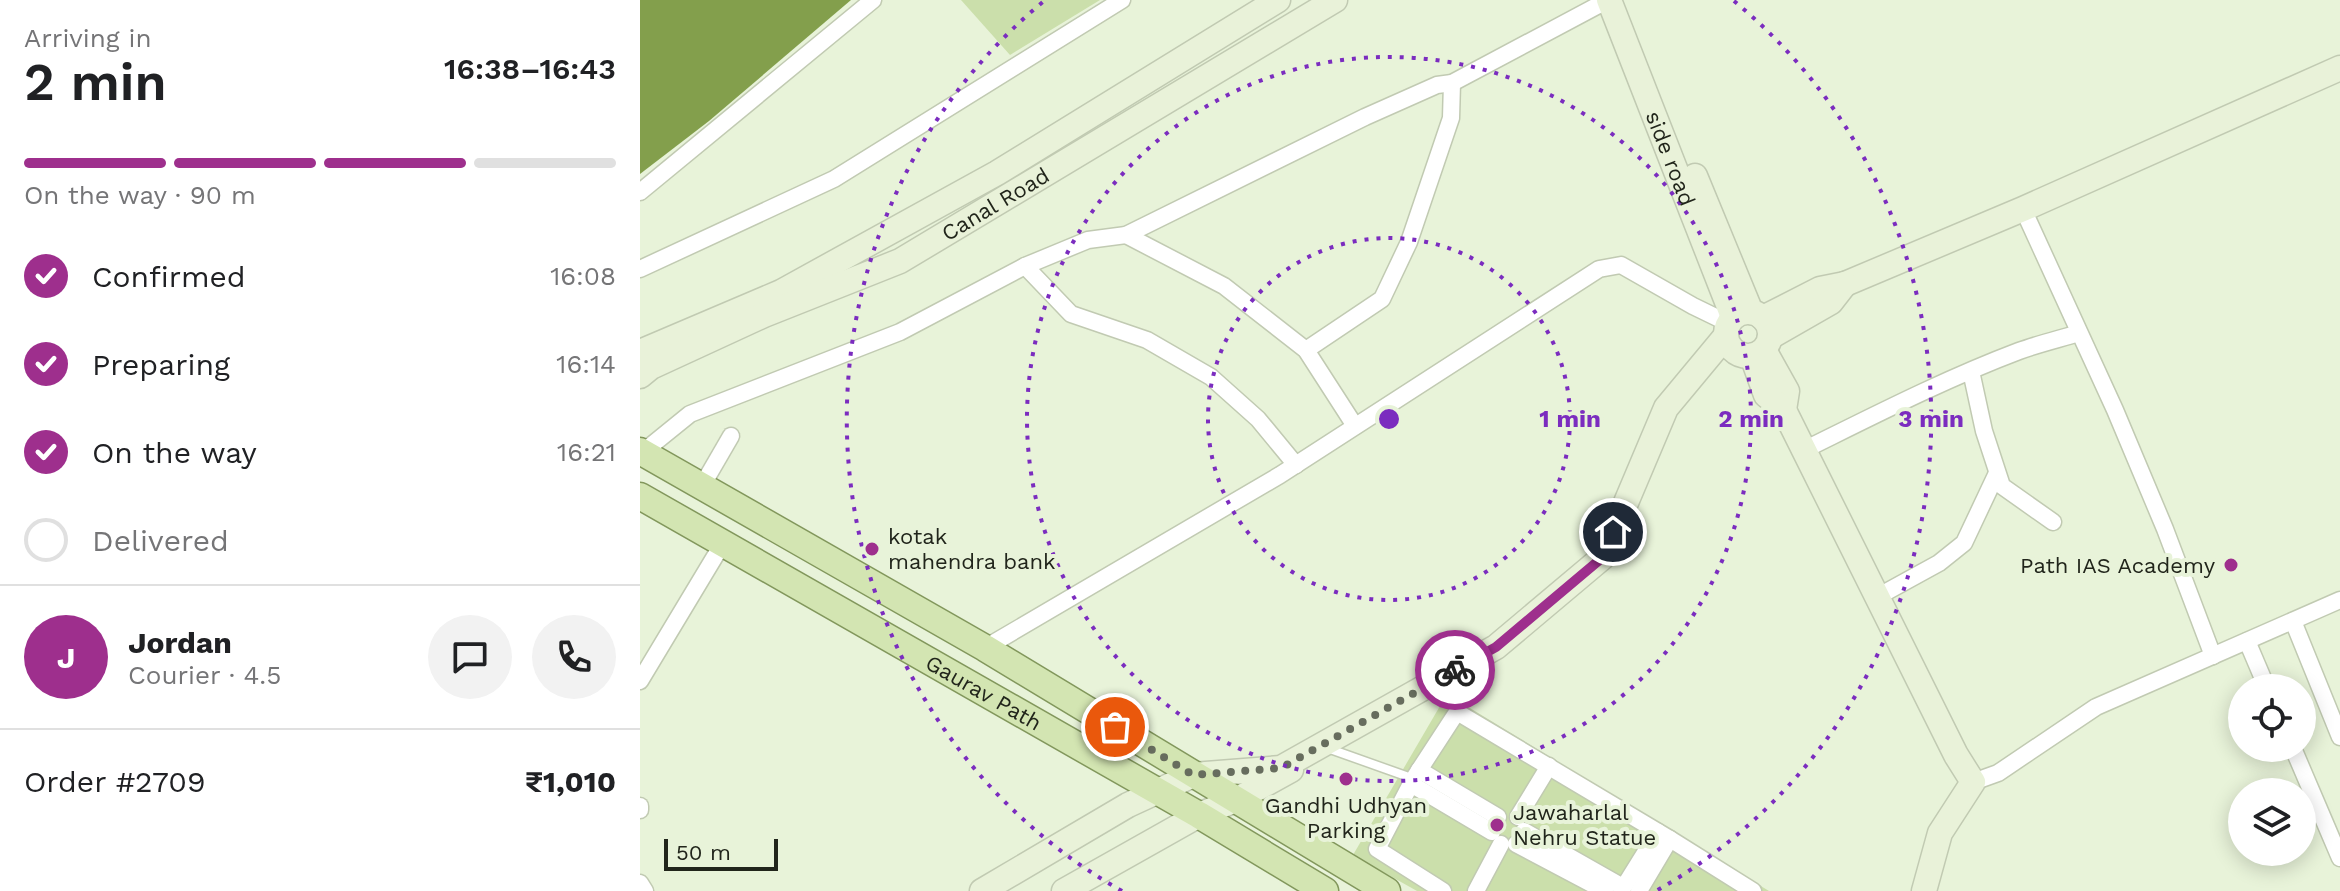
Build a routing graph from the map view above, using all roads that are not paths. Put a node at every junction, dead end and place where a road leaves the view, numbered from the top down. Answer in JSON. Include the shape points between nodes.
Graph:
{"nodes":[{"id":1,"x":873,"y":0,"type":"edge"},
{"id":2,"x":1122,"y":0,"type":"edge"},
{"id":3,"x":1278,"y":0,"type":"edge"},
{"id":4,"x":1335,"y":0,"type":"edge"},
{"id":5,"x":1608,"y":0,"type":"edge"},
{"id":6,"x":1623,"y":0,"type":"edge"},
{"id":7,"x":2340,"y":68,"type":"edge"},
{"id":8,"x":1452,"y":83,"type":"junction"},
{"id":9,"x":640,"y":192,"type":"edge"},
{"id":10,"x":2023,"y":209,"type":"junction"},
{"id":11,"x":1126,"y":235,"type":"junction"},
{"id":12,"x":1025,"y":266,"type":"junction"},
{"id":13,"x":640,"y":269,"type":"edge"},
{"id":14,"x":1746,"y":333,"type":"junction"},
{"id":15,"x":2079,"y":333,"type":"junction"},
{"id":16,"x":1306,"y":350,"type":"junction"},
{"id":17,"x":640,"y":352,"type":"edge"},
{"id":18,"x":1971,"y":371,"type":"junction"},
{"id":19,"x":640,"y":376,"type":"edge"},
{"id":20,"x":1355,"y":426,"type":"junction"},
{"id":21,"x":731,"y":436,"type":"dead end"},
{"id":22,"x":1804,"y":450,"type":"junction"},
{"id":23,"x":642,"y":451,"type":"edge"},
{"id":24,"x":1296,"y":465,"type":"junction"},
{"id":25,"x":1997,"y":473,"type":"junction"},
{"id":26,"x":702,"y":486,"type":"junction"},
{"id":27,"x":640,"y":496,"type":"edge"},
{"id":28,"x":2053,"y":522,"type":"dead end"},
{"id":29,"x":723,"y":543,"type":"junction"},
{"id":30,"x":1877,"y":597,"type":"junction"},
{"id":31,"x":2340,"y":600,"type":"edge"},
{"id":32,"x":2293,"y":621,"type":"junction"},
{"id":33,"x":2247,"y":641,"type":"junction"},
{"id":34,"x":985,"y":648,"type":"junction"},
{"id":35,"x":2213,"y":656,"type":"junction"},
{"id":36,"x":2261,"y":674,"type":"edge"},
{"id":37,"x":640,"y":681,"type":"edge"},
{"id":38,"x":2340,"y":737,"type":"edge"},
{"id":39,"x":1330,"y":749,"type":"junction"},
{"id":40,"x":2299,"y":762,"type":"edge"},
{"id":41,"x":1549,"y":766,"type":"junction"},
{"id":42,"x":1193,"y":775,"type":"junction"},
{"id":43,"x":1413,"y":777,"type":"junction"},
{"id":44,"x":1973,"y":782,"type":"junction"},
{"id":45,"x":1157,"y":791,"type":"junction"},
{"id":46,"x":1238,"y":799,"type":"junction"},
{"id":47,"x":1199,"y":815,"type":"junction"},
{"id":48,"x":1508,"y":831,"type":"junction"},
{"id":49,"x":1664,"y":835,"type":"junction"},
{"id":50,"x":2340,"y":858,"type":"edge"},
{"id":51,"x":640,"y":883,"type":"edge"},
{"id":52,"x":1623,"y":888,"type":"edge"},
{"id":53,"x":645,"y":891,"type":"edge"},
{"id":54,"x":982,"y":891,"type":"edge"},
{"id":55,"x":1064,"y":891,"type":"edge"},
{"id":56,"x":1325,"y":891,"type":"edge"},
{"id":57,"x":1387,"y":891,"type":"edge"},
{"id":58,"x":1443,"y":891,"type":"edge"},
{"id":59,"x":1476,"y":891,"type":"edge"},
{"id":60,"x":1753,"y":891,"type":"edge"},
{"id":61,"x":1924,"y":891,"type":"edge"}],
"edges":[{"from":1,"to":9,"type":"street"},
{"from":2,"to":13,"type":"street","via":[[834,179]]},
{"from":3,"to":17,"type":"street","name":"Canal Road","via":[[984,181],[781,292]]},
{"from":4,"to":19,"type":"street","name":"Canal Road","via":[[900,261],[764,315]]},
{"from":5,"to":8,"type":"street"},
{"from":5,"to":14,"type":"street","name":"side road"},
{"from":6,"to":14,"type":"street","name":"side road"},
{"from":7,"to":10,"type":"street"},
{"from":8,"to":11,"type":"street","via":[[1365,117]]},
{"from":8,"to":16,"type":"street","via":[[1451,118],[1409,242],[1382,299]]},
{"from":10,"to":14,"type":"street","via":[[1845,284],[1831,302]]},
{"from":10,"to":15,"type":"street"},
{"from":11,"to":12,"type":"street","via":[[1088,240]]},
{"from":11,"to":16,"type":"street","via":[[1224,286]]},
{"from":12,"to":23,"type":"street","via":[[900,332],[690,414]]},
{"from":12,"to":24,"type":"street","via":[[1071,314],[1147,340],[1211,377],[1258,419]]},
{"from":14,"to":20,"type":"street","via":[[1621,265],[1599,269]]},
{"from":14,"to":22,"type":"street","via":[[1766,395],[1784,410]]},
{"from":14,"to":39,"type":"street","via":[[1675,413],[1613,560],[1507,648]]},
{"from":14,"to":42,"type":"street","via":[[1666,408],[1603,557],[1496,647],[1281,768]]},
{"from":15,"to":18,"type":"street"},
{"from":15,"to":35,"type":"street","via":[[2165,529]]},
{"from":16,"to":20,"type":"street"},
{"from":18,"to":22,"type":"street"},
{"from":18,"to":25,"type":"street"},
{"from":20,"to":24,"type":"street"},
{"from":21,"to":26,"type":"street"},
{"from":22,"to":30,"type":"street"},
{"from":23,"to":26,"type":"main road"},
{"from":24,"to":34,"type":"street"},
{"from":25,"to":28,"type":"street","via":[[2002,486]]},
{"from":25,"to":30,"type":"street","via":[[1964,543]]},
{"from":26,"to":34,"type":"main road"},
{"from":27,"to":29,"type":"main road","name":"Gaurav Path"},
{"from":29,"to":37,"type":"street"},
{"from":29,"to":45,"type":"main road","name":"Gaurav Path"},
{"from":30,"to":44,"type":"street"},
{"from":31,"to":32,"type":"street"},
{"from":32,"to":33,"type":"street"},
{"from":32,"to":38,"type":"street"},
{"from":33,"to":35,"type":"street"},
{"from":33,"to":36,"type":"street"},
{"from":34,"to":42,"type":"main road"},
{"from":35,"to":44,"type":"street","via":[[2096,707],[1998,773]]},
{"from":39,"to":43,"type":"lane"},
{"from":39,"to":46,"type":"street"},
{"from":40,"to":50,"type":"street"},
{"from":41,"to":43,"type":"street","via":[[1457,712]]},
{"from":41,"to":48,"type":"street"},
{"from":41,"to":49,"type":"street"},
{"from":42,"to":45,"type":"street"},
{"from":42,"to":46,"type":"main road"},
{"from":43,"to":48,"type":"street"},
{"from":43,"to":58,"type":"street","via":[[1377,849]]},
{"from":44,"to":61,"type":"street","via":[[1940,833]]},
{"from":45,"to":47,"type":"main road","name":"Gaurav Path"},
{"from":45,"to":54,"type":"street"},
{"from":46,"to":47,"type":"street"},
{"from":46,"to":57,"type":"main road"},
{"from":47,"to":55,"type":"street"},
{"from":47,"to":56,"type":"main road","name":"Gaurav Path"},
{"from":48,"to":52,"type":"street"},
{"from":48,"to":59,"type":"street"},
{"from":49,"to":52,"type":"street"},
{"from":49,"to":60,"type":"street"},
{"from":51,"to":53,"type":"street"}]}
